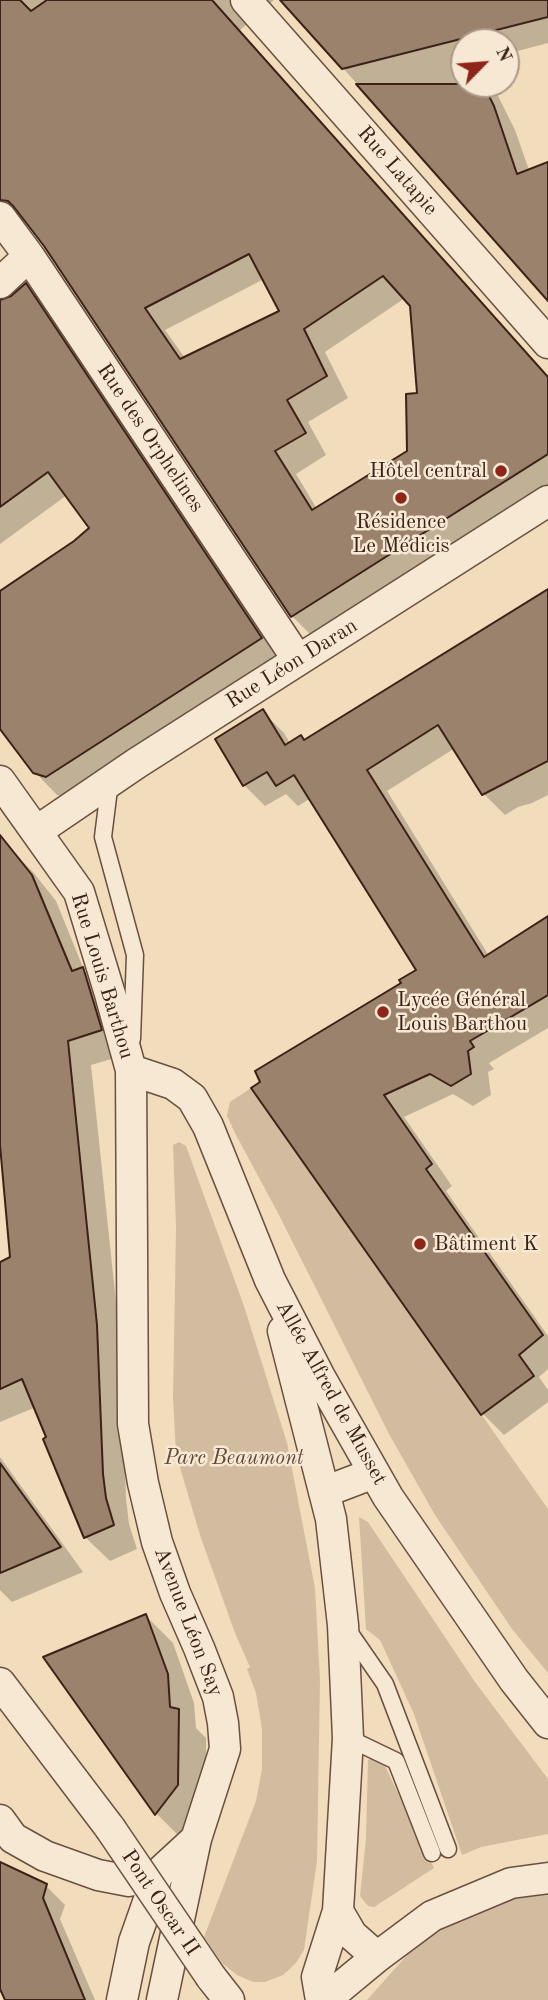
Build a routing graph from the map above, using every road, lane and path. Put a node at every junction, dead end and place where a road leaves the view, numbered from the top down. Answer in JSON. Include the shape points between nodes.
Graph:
{"nodes":[{"id":1,"x":246,"y":0,"type":"edge"},
{"id":2,"x":0,"y":217,"type":"edge"},
{"id":3,"x":29,"y":256,"type":"junction"},
{"id":4,"x":0,"y":283,"type":"edge"},
{"id":5,"x":548,"y":343,"type":"edge"},
{"id":6,"x":548,"y":501,"type":"edge"},
{"id":7,"x":298,"y":660,"type":"junction"},
{"id":8,"x":0,"y":781,"type":"edge"},
{"id":9,"x":110,"y":781,"type":"junction"},
{"id":10,"x":37,"y":831,"type":"junction"},
{"id":11,"x":131,"y":1070,"type":"junction"},
{"id":12,"x":270,"y":1280,"type":"junction"},
{"id":13,"x":374,"y":1473,"type":"junction"},
{"id":14,"x":324,"y":1492,"type":"junction"},
{"id":15,"x":343,"y":1625,"type":"junction"},
{"id":16,"x":0,"y":1683,"type":"edge"},
{"id":17,"x":548,"y":1723,"type":"edge"},
{"id":18,"x":348,"y":1738,"type":"junction"},
{"id":19,"x":0,"y":1820,"type":"edge"},
{"id":20,"x":196,"y":1839,"type":"junction"},
{"id":21,"x":158,"y":1874,"type":"junction"},
{"id":22,"x":548,"y":1878,"type":"edge"},
{"id":23,"x":338,"y":1912,"type":"junction"},
{"id":24,"x":377,"y":1957,"type":"junction"},
{"id":25,"x":122,"y":2000,"type":"edge"},
{"id":26,"x":162,"y":2000,"type":"edge"},
{"id":27,"x":229,"y":2000,"type":"edge"},
{"id":28,"x":323,"y":2000,"type":"edge"}],
"edges":[{"from":1,"to":5,"type":"street","name":"Rue Latapie"},
{"from":2,"to":3,"type":"street","name":"Rue des Orphelines"},
{"from":3,"to":4,"type":"street"},
{"from":3,"to":7,"type":"street","name":"Rue des Orphelines"},
{"from":6,"to":7,"type":"street","name":"Rue Léon Daran"},
{"from":7,"to":9,"type":"street","name":"Rue Léon Daran"},
{"from":8,"to":10,"type":"street","name":"Rue Louis Barthou"},
{"from":9,"to":10,"type":"street","name":"Rue Léon Daran"},
{"from":9,"to":11,"type":"lane","name":"Rue Louis Barthou","via":[[103,837],[135,955]]},
{"from":10,"to":11,"type":"street","name":"Rue Louis Barthou","via":[[79,892]]},
{"from":11,"to":12,"type":"street","name":"Allée Alfred de Musset","via":[[173,1084],[192,1098],[208,1126]]},
{"from":11,"to":20,"type":"street","name":"Avenue Léon Say","via":[[134,1424],[158,1542],[218,1697],[223,1723],[225,1749]]},
{"from":12,"to":13,"type":"street","name":"Allée Alfred de Musset"},
{"from":12,"to":14,"type":"street"},
{"from":13,"to":14,"type":"street"},
{"from":13,"to":17,"type":"street","name":"Allée Alfred de Musset"},
{"from":14,"to":15,"type":"street"},
{"from":15,"to":18,"type":"street"},
{"from":15,"to":18,"type":"lane","via":[[385,1684],[440,1851],[396,1761]]},
{"from":16,"to":27,"type":"street","name":"Pont Oscar II","bridge":true,"via":[[110,1828]]},
{"from":18,"to":23,"type":"street"},
{"from":19,"to":21,"type":"street","via":[[13,1838],[45,1856],[98,1875],[129,1881]]},
{"from":20,"to":21,"type":"street"},
{"from":20,"to":26,"type":"street","name":"Avenue Léon Say"},
{"from":21,"to":25,"type":"street","via":[[134,1942]]},
{"from":22,"to":24,"type":"street","via":[[511,1883],[432,1916]]},
{"from":23,"to":24,"type":"street","via":[[352,1935]]},
{"from":23,"to":28,"type":"street","via":[[317,1977]]},
{"from":24,"to":28,"type":"street"}]}
